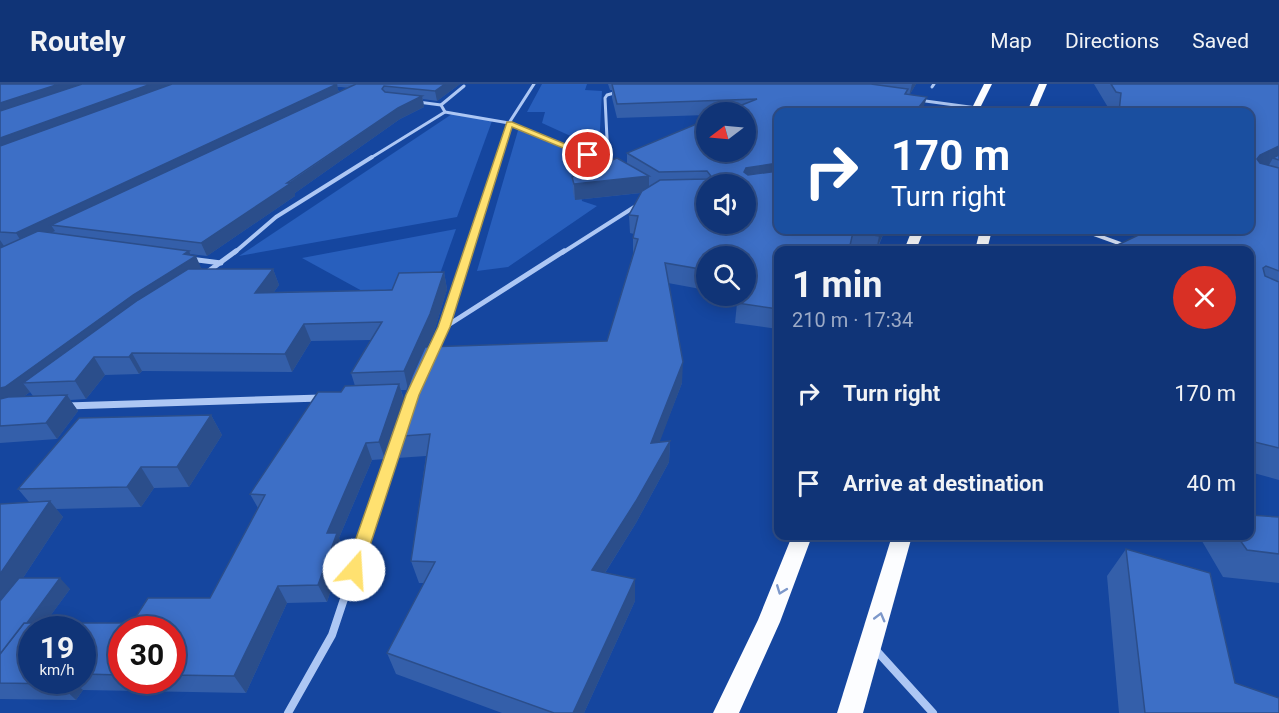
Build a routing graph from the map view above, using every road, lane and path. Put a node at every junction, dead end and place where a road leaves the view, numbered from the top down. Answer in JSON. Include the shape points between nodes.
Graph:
{"nodes":[{"id":1,"x":534,"y":84,"type":"edge"},
{"id":2,"x":628,"y":84,"type":"edge"},
{"id":3,"x":988,"y":84,"type":"edge"},
{"id":4,"x":1043,"y":84,"type":"edge"},
{"id":5,"x":464,"y":86,"type":"dead end"},
{"id":6,"x":913,"y":99,"type":"edge"},
{"id":7,"x":410,"y":101,"type":"edge"},
{"id":8,"x":441,"y":105,"type":"junction"},
{"id":9,"x":964,"y":108,"type":"edge"},
{"id":10,"x":976,"y":108,"type":"edge"},
{"id":11,"x":1033,"y":108,"type":"edge"},
{"id":12,"x":445,"y":112,"type":"junction"},
{"id":13,"x":509,"y":123,"type":"junction"},
{"id":14,"x":608,"y":164,"type":"junction"},
{"id":15,"x":617,"y":170,"type":"edge"},
{"id":16,"x":648,"y":199,"type":"edge"},
{"id":17,"x":1092,"y":234,"type":"edge"},
{"id":18,"x":1134,"y":240,"type":"edge"},
{"id":19,"x":1124,"y":245,"type":"junction"},
{"id":20,"x":1127,"y":246,"type":"edge"},
{"id":21,"x":187,"y":258,"type":"edge"},
{"id":22,"x":222,"y":263,"type":"junction"},
{"id":23,"x":202,"y":276,"type":"edge"},
{"id":24,"x":444,"y":327,"type":"junction"},
{"id":25,"x":429,"y":357,"type":"edge"},
{"id":26,"x":329,"y":398,"type":"edge"},
{"id":27,"x":54,"y":406,"type":"edge"},
{"id":28,"x":398,"y":439,"type":"edge"},
{"id":29,"x":800,"y":540,"type":"edge"},
{"id":30,"x":901,"y":540,"type":"edge"},
{"id":31,"x":872,"y":646,"type":"junction"},
{"id":32,"x":288,"y":713,"type":"edge"},
{"id":33,"x":726,"y":713,"type":"edge"},
{"id":34,"x":850,"y":713,"type":"edge"},
{"id":35,"x":933,"y":713,"type":"edge"}],
"edges":[{"from":1,"to":13,"type":"street"},
{"from":2,"to":14,"type":"street","via":[[625,90],[605,98]]},
{"from":3,"to":10,"type":"highway"},
{"from":4,"to":11,"type":"highway"},
{"from":5,"to":8,"type":"street"},
{"from":6,"to":9,"type":"street"},
{"from":7,"to":8,"type":"street"},
{"from":8,"to":12,"type":"street"},
{"from":12,"to":13,"type":"street"},
{"from":12,"to":22,"type":"street","via":[[276,218]]},
{"from":13,"to":14,"type":"street"},
{"from":13,"to":24,"type":"street"},
{"from":14,"to":15,"type":"street"},
{"from":16,"to":24,"type":"street"},
{"from":17,"to":19,"type":"main road"},
{"from":18,"to":19,"type":"street"},
{"from":19,"to":20,"type":"main road"},
{"from":21,"to":22,"type":"street"},
{"from":22,"to":23,"type":"street"},
{"from":24,"to":25,"type":"street"},
{"from":26,"to":27,"type":"street"},
{"from":28,"to":32,"type":"street","via":[[332,635]]},
{"from":29,"to":33,"type":"highway","one_way":true,"via":[[769,622]]},
{"from":31,"to":30,"type":"highway","one_way":true},
{"from":31,"to":34,"type":"highway"},
{"from":31,"to":35,"type":"street"}]}
